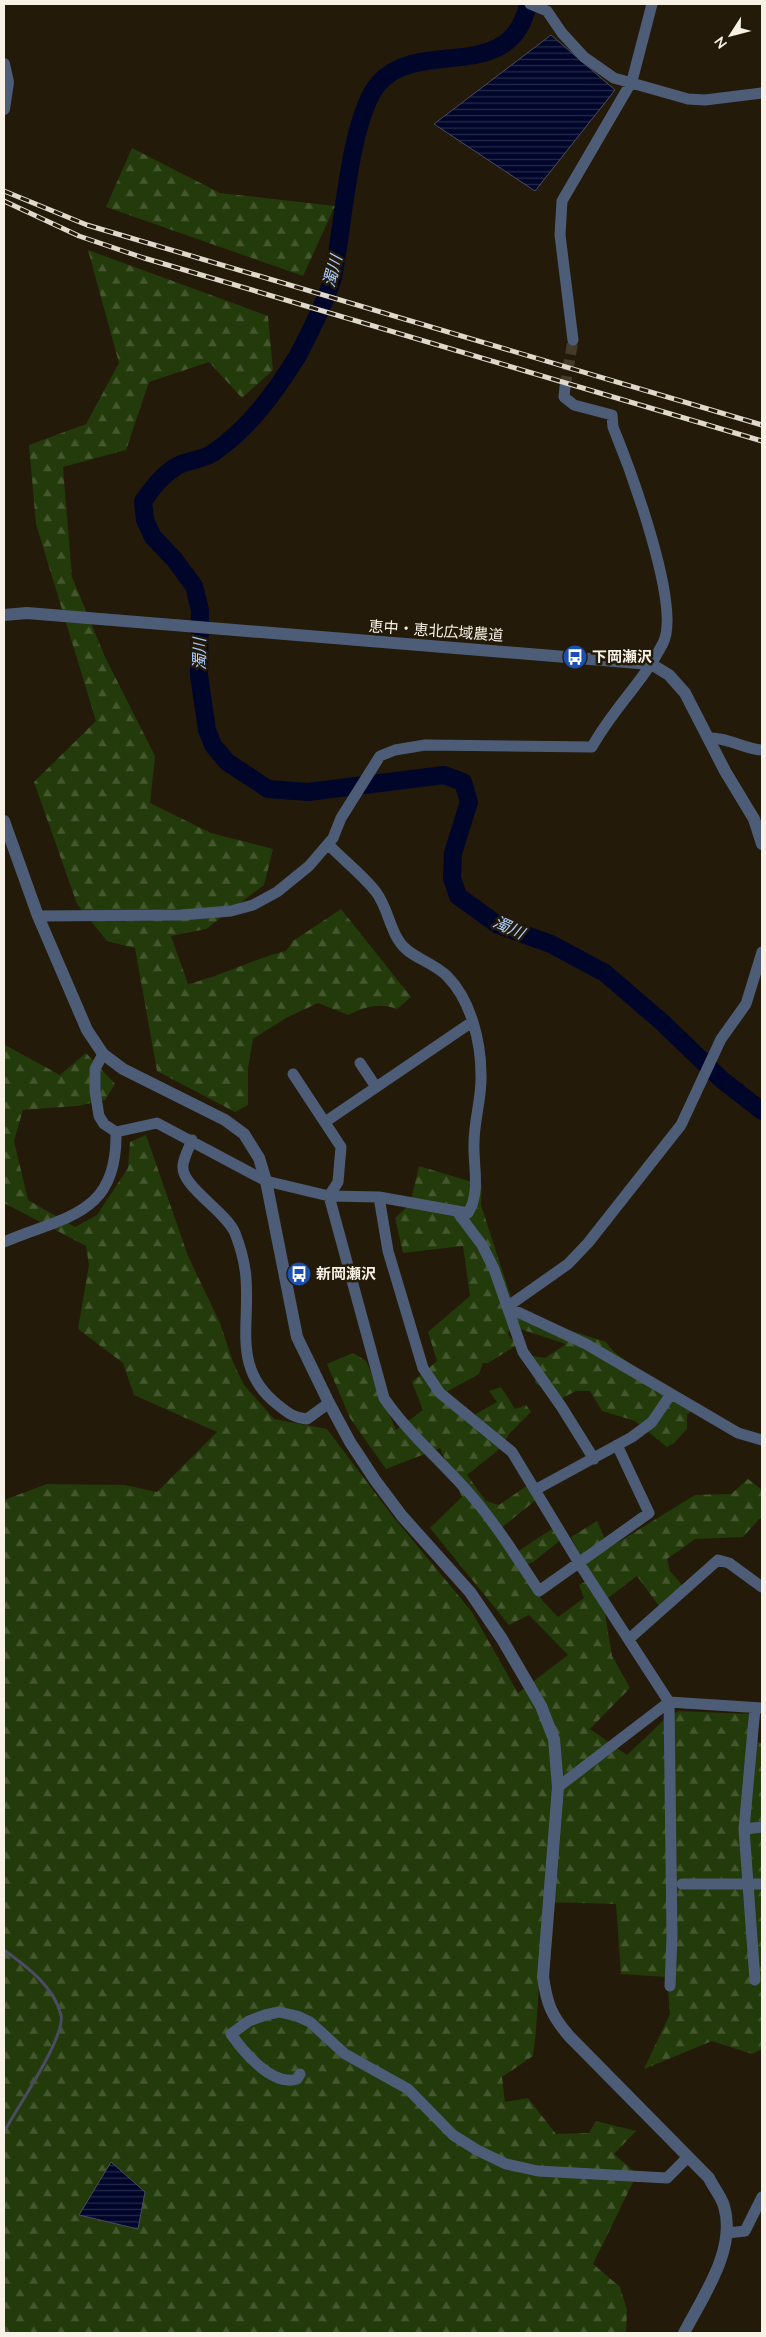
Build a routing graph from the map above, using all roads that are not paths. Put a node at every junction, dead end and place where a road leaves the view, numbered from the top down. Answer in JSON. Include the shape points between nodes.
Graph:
{"nodes":[{"id":1,"x":652,"y":4,"type":"edge"},
{"id":2,"x":534,"y":5,"type":"edge"},
{"id":3,"x":4,"y":64,"type":"edge"},
{"id":4,"x":632,"y":81,"type":"junction"},
{"id":5,"x":762,"y":93,"type":"edge"},
{"id":6,"x":4,"y":109,"type":"edge"},
{"id":7,"x":573,"y":340,"type":"tunnel mouth"},
{"id":8,"x":564,"y":387,"type":"tunnel mouth"},
{"id":9,"x":4,"y":615,"type":"edge"},
{"id":10,"x":651,"y":664,"type":"junction"},
{"id":11,"x":708,"y":738,"type":"junction"},
{"id":12,"x":762,"y":750,"type":"edge"},
{"id":13,"x":4,"y":821,"type":"edge"},
{"id":14,"x":328,"y":844,"type":"junction"},
{"id":15,"x":762,"y":844,"type":"edge"},
{"id":16,"x":38,"y":916,"type":"junction"},
{"id":17,"x":762,"y":952,"type":"edge"},
{"id":18,"x":472,"y":1022,"type":"junction"},
{"id":19,"x":102,"y":1054,"type":"junction"},
{"id":20,"x":360,"y":1063,"type":"dead end"},
{"id":21,"x":293,"y":1074,"type":"dead end"},
{"id":22,"x":376,"y":1087,"type":"junction"},
{"id":23,"x":325,"y":1122,"type":"junction"},
{"id":24,"x":116,"y":1132,"type":"junction"},
{"id":25,"x":192,"y":1140,"type":"junction"},
{"id":26,"x":266,"y":1181,"type":"junction"},
{"id":27,"x":329,"y":1196,"type":"junction"},
{"id":28,"x":379,"y":1197,"type":"junction"},
{"id":29,"x":458,"y":1213,"type":"junction"},
{"id":30,"x":4,"y":1242,"type":"edge"},
{"id":31,"x":507,"y":1306,"type":"junction"},
{"id":32,"x":670,"y":1394,"type":"junction"},
{"id":33,"x":329,"y":1403,"type":"junction"},
{"id":34,"x":762,"y":1440,"type":"edge"},
{"id":35,"x":617,"y":1445,"type":"junction"},
{"id":36,"x":594,"y":1459,"type":"junction"},
{"id":37,"x":535,"y":1490,"type":"junction"},
{"id":38,"x":579,"y":1563,"type":"junction"},
{"id":39,"x":762,"y":1587,"type":"edge"},
{"id":40,"x":630,"y":1639,"type":"junction"},
{"id":41,"x":669,"y":1702,"type":"junction"},
{"id":42,"x":759,"y":1708,"type":"edge"},
{"id":43,"x":558,"y":1787,"type":"junction"},
{"id":44,"x":762,"y":1827,"type":"edge"},
{"id":45,"x":744,"y":1829,"type":"junction"},
{"id":46,"x":682,"y":1884,"type":"dead end"},
{"id":47,"x":748,"y":1884,"type":"junction"},
{"id":48,"x":762,"y":1884,"type":"edge"},
{"id":49,"x":755,"y":1980,"type":"dead end"},
{"id":50,"x":670,"y":1986,"type":"dead end"},
{"id":51,"x":300,"y":2074,"type":"dead end"},
{"id":52,"x":688,"y":2157,"type":"junction"},
{"id":53,"x":762,"y":2197,"type":"edge"},
{"id":54,"x":728,"y":2233,"type":"junction"},
{"id":55,"x":684,"y":2333,"type":"edge"}],
"edges":[{"from":1,"to":4,"type":"street"},
{"from":2,"to":4,"type":"street","via":[[547,11],[584,57],[614,78]]},
{"from":3,"to":6,"type":"street","via":[[8,82]]},
{"from":4,"to":5,"type":"street","via":[[688,99]]},
{"from":4,"to":7,"type":"street","via":[[562,201],[560,235]]},
{"from":8,"to":10,"type":"street","via":[[564,397],[574,405],[612,415],[642,506],[659,566],[668,616],[664,641]]},
{"from":9,"to":10,"type":"street","name":"恵中・恵北広域農道","via":[[27,613]]},
{"from":10,"to":11,"type":"street","name":"恵中・恵北広域農道","via":[[669,675],[685,694]]},
{"from":10,"to":14,"type":"street","via":[[592,747],[425,745],[380,756]]},
{"from":11,"to":12,"type":"street","via":[[723,738]]},
{"from":11,"to":15,"type":"street","name":"恵中・恵北広域農道","via":[[754,819]]},
{"from":13,"to":16,"type":"street"},
{"from":14,"to":16,"type":"street","via":[[309,866],[253,905],[181,915]]},
{"from":14,"to":18,"type":"street","via":[[377,893],[406,950],[448,977],[463,998]]},
{"from":16,"to":19,"type":"street","via":[[87,1030]]},
{"from":17,"to":31,"type":"street","via":[[746,1004],[722,1039],[680,1125],[568,1264]]},
{"from":18,"to":22,"type":"street"},
{"from":18,"to":29,"type":"street","via":[[482,1076],[474,1142],[476,1183],[472,1207],[468,1213]]},
{"from":19,"to":24,"type":"street","via":[[95,1069],[100,1116],[104,1124]]},
{"from":19,"to":26,"type":"street","via":[[123,1069],[225,1120],[244,1134],[259,1158]]},
{"from":20,"to":22,"type":"street"},
{"from":21,"to":23,"type":"street"},
{"from":22,"to":23,"type":"street"},
{"from":23,"to":27,"type":"street","via":[[341,1147],[338,1182]]},
{"from":24,"to":25,"type":"street","via":[[157,1123]]},
{"from":24,"to":30,"type":"street","via":[[112,1168],[100,1193],[90,1204],[60,1222]]},
{"from":25,"to":26,"type":"street"},
{"from":25,"to":33,"type":"street","via":[[183,1166],[184,1174],[200,1195],[224,1216],[234,1232],[241,1255],[246,1277],[245,1339],[252,1374],[270,1399],[294,1418],[307,1419]]},
{"from":26,"to":27,"type":"street"},
{"from":26,"to":33,"type":"street","via":[[297,1337]]},
{"from":27,"to":28,"type":"street"},
{"from":27,"to":38,"type":"street","via":[[384,1398],[397,1417],[472,1496],[539,1591]]},
{"from":28,"to":29,"type":"street"},
{"from":28,"to":37,"type":"street","via":[[388,1251],[426,1374],[440,1393],[512,1452]]},
{"from":29,"to":31,"type":"street","via":[[482,1245]]},
{"from":31,"to":32,"type":"street","via":[[586,1344]]},
{"from":31,"to":36,"type":"street","via":[[523,1352]]},
{"from":32,"to":34,"type":"street","via":[[738,1433]]},
{"from":32,"to":35,"type":"street","via":[[652,1422]]},
{"from":33,"to":43,"type":"street","via":[[375,1480],[402,1516],[470,1592],[502,1640],[541,1706],[554,1739]]},
{"from":35,"to":36,"type":"street"},
{"from":35,"to":38,"type":"street","via":[[649,1513]]},
{"from":36,"to":37,"type":"street"},
{"from":37,"to":38,"type":"street"},
{"from":38,"to":40,"type":"street"},
{"from":39,"to":40,"type":"street","via":[[729,1563],[718,1560]]},
{"from":40,"to":41,"type":"street"},
{"from":41,"to":42,"type":"street"},
{"from":41,"to":43,"type":"street"},
{"from":41,"to":50,"type":"street"},
{"from":42,"to":45,"type":"street"},
{"from":43,"to":52,"type":"street","via":[[543,1977],[547,2004],[569,2036]]},
{"from":44,"to":45,"type":"street"},
{"from":45,"to":47,"type":"street"},
{"from":46,"to":47,"type":"street"},
{"from":47,"to":48,"type":"street"},
{"from":47,"to":49,"type":"street"},
{"from":51,"to":52,"type":"street","via":[[285,2080],[256,2066],[231,2034],[250,2021],[279,2012],[310,2022],[346,2054],[408,2089],[453,2135],[506,2164],[538,2171],[667,2178]]},
{"from":52,"to":54,"type":"street","via":[[709,2178],[724,2205]]},
{"from":53,"to":54,"type":"street","via":[[745,2231]]},
{"from":54,"to":55,"type":"street","via":[[716,2272]]}]}
